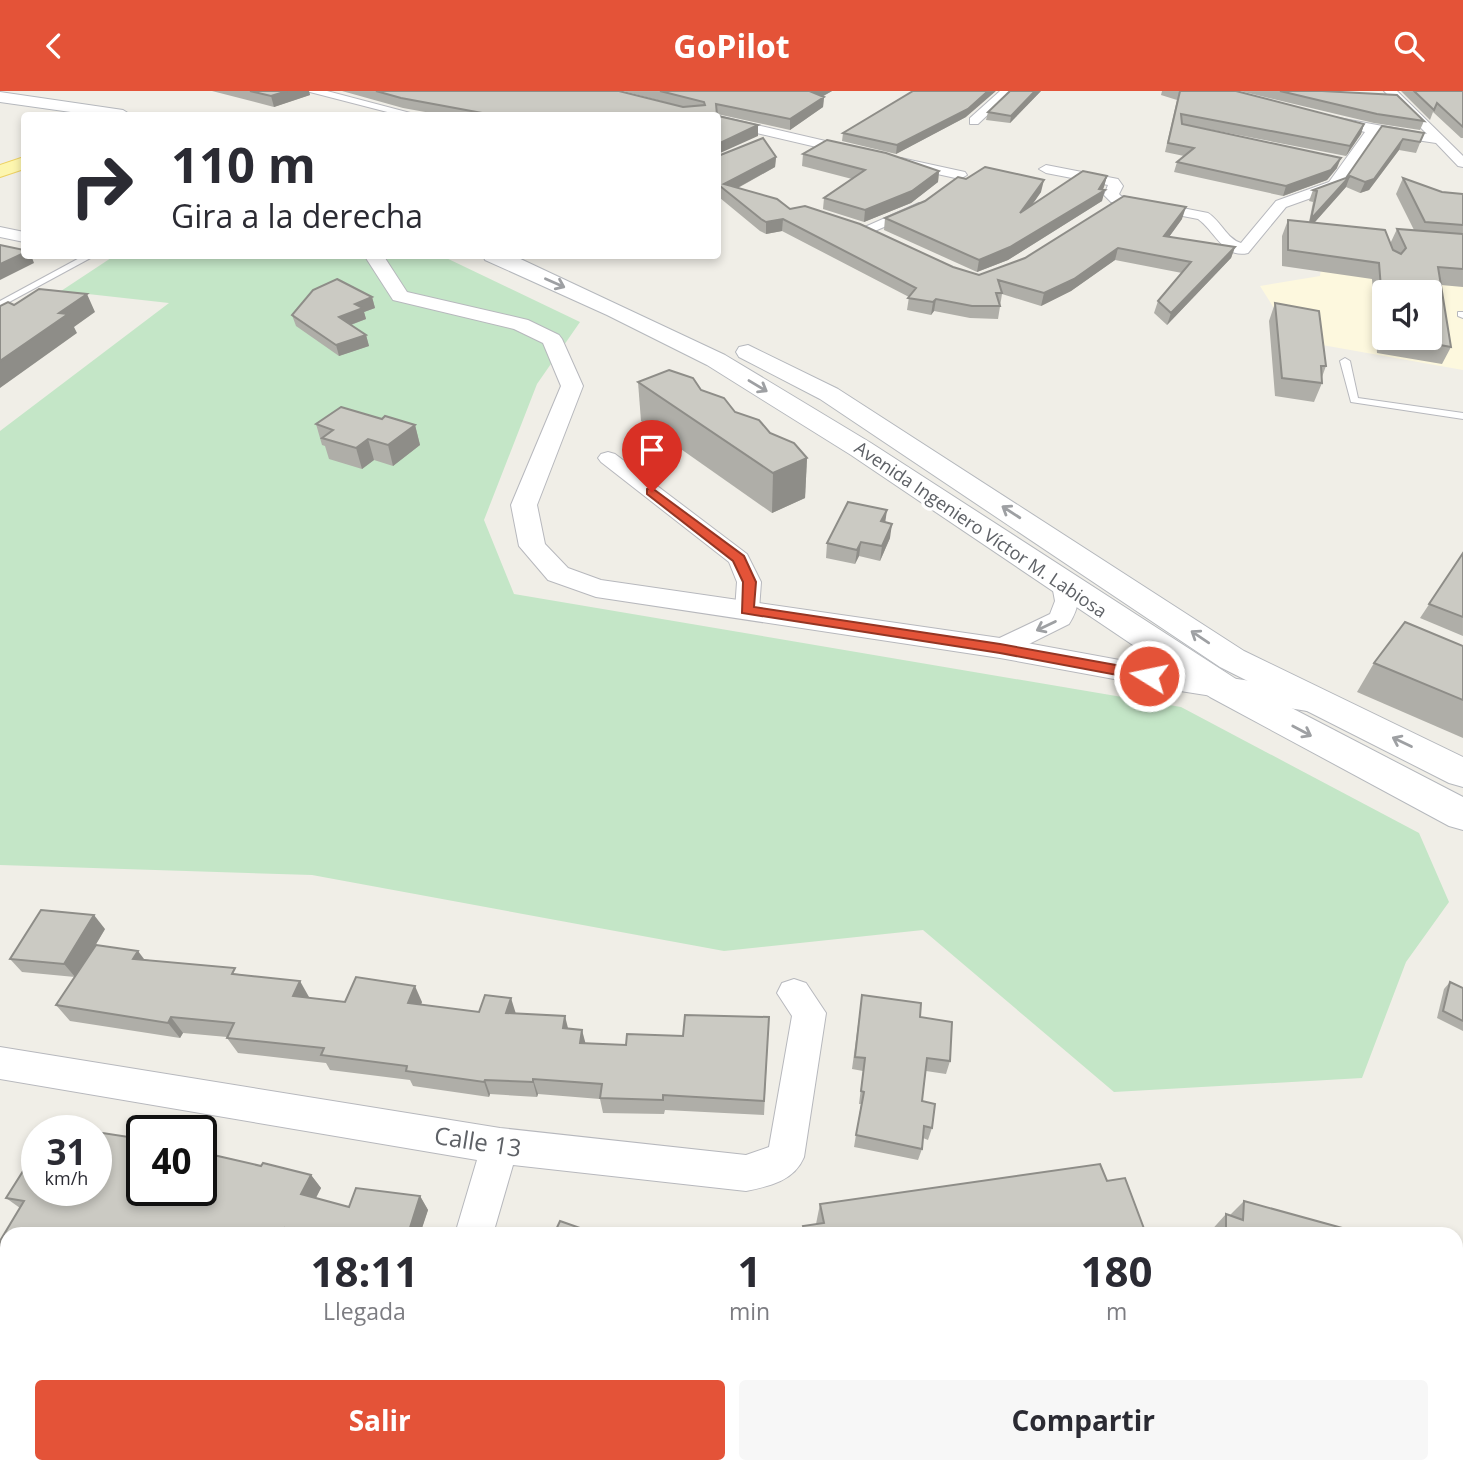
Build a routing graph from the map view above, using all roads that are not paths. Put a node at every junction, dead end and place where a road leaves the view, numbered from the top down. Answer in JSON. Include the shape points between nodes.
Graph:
{"nodes":[{"id":1,"x":312,"y":91,"type":"edge"},
{"id":2,"x":1007,"y":91,"type":"edge"},
{"id":3,"x":1391,"y":95,"type":"edge"},
{"id":4,"x":0,"y":97,"type":"edge"},
{"id":5,"x":0,"y":107,"type":"edge"},
{"id":6,"x":38,"y":112,"type":"edge"},
{"id":7,"x":102,"y":112,"type":"edge"},
{"id":8,"x":400,"y":112,"type":"edge"},
{"id":9,"x":1307,"y":114,"type":"edge"},
{"id":10,"x":974,"y":121,"type":"dead end"},
{"id":11,"x":721,"y":122,"type":"edge"},
{"id":12,"x":1373,"y":130,"type":"junction"},
{"id":13,"x":776,"y":135,"type":"junction"},
{"id":14,"x":1442,"y":142,"type":"junction"},
{"id":15,"x":1463,"y":145,"type":"edge"},
{"id":16,"x":753,"y":146,"type":"edge"},
{"id":17,"x":1463,"y":163,"type":"edge"},
{"id":18,"x":21,"y":164,"type":"edge"},
{"id":19,"x":1046,"y":169,"type":"dead end"},
{"id":20,"x":0,"y":171,"type":"edge"},
{"id":21,"x":955,"y":179,"type":"edge"},
{"id":22,"x":928,"y":200,"type":"edge"},
{"id":23,"x":0,"y":232,"type":"edge"},
{"id":24,"x":21,"y":236,"type":"edge"},
{"id":25,"x":888,"y":241,"type":"edge"},
{"id":26,"x":84,"y":259,"type":"edge"},
{"id":27,"x":376,"y":259,"type":"edge"},
{"id":28,"x":502,"y":259,"type":"edge"},
{"id":29,"x":553,"y":259,"type":"edge"},
{"id":30,"x":0,"y":304,"type":"edge"},
{"id":31,"x":1345,"y":361,"type":"dead end"},
{"id":32,"x":1463,"y":416,"type":"edge"},
{"id":33,"x":608,"y":458,"type":"dead end"},
{"id":34,"x":1064,"y":585,"type":"junction"},
{"id":35,"x":747,"y":610,"type":"junction"},
{"id":36,"x":1000,"y":648,"type":"junction"},
{"id":37,"x":1223,"y":688,"type":"junction"},
{"id":38,"x":1320,"y":702,"type":"junction"},
{"id":39,"x":1463,"y":773,"type":"edge"},
{"id":40,"x":1463,"y":815,"type":"edge"},
{"id":41,"x":794,"y":993,"type":"dead end"},
{"id":42,"x":0,"y":1063,"type":"edge"},
{"id":43,"x":500,"y":1146,"type":"junction"},
{"id":44,"x":476,"y":1227,"type":"edge"}],
"edges":[{"from":1,"to":8,"type":"street"},
{"from":2,"to":10,"type":"street"},
{"from":3,"to":14,"type":"street"},
{"from":4,"to":7,"type":"main road"},
{"from":5,"to":6,"type":"main road"},
{"from":9,"to":12,"type":"street"},
{"from":11,"to":13,"type":"street"},
{"from":12,"to":14,"type":"street"},
{"from":12,"to":19,"type":"street","via":[[1345,163],[1335,185],[1281,204],[1244,249],[1228,244],[1203,216],[1116,199],[1111,195],[1116,186],[1112,182]]},
{"from":13,"to":16,"type":"street"},
{"from":13,"to":21,"type":"street"},
{"from":14,"to":15,"type":"street"},
{"from":14,"to":17,"type":"street"},
{"from":18,"to":20,"type":"main road"},
{"from":22,"to":25,"type":"street","via":[[918,208],[860,228]]},
{"from":23,"to":24,"type":"street"},
{"from":26,"to":30,"type":"lane"},
{"from":27,"to":35,"type":"street","via":[[400,296],[521,324],[552,339],[572,386],[524,505],[532,546],[558,574],[596,587]]},
{"from":28,"to":34,"type":"main road","name":"Avenida Ingeniero Víctor M. Labiosa","one_way":true,"via":[[716,360],[861,449]]},
{"from":38,"to":29,"type":"main road","name":"Avenida Ingeniero Víctor M. Labiosa","one_way":true,"via":[[1232,659],[828,394]]},
{"from":31,"to":32,"type":"lane","via":[[1354,400]]},
{"from":33,"to":35,"type":"street","via":[[739,559],[749,582]]},
{"from":34,"to":36,"type":"street","one_way":true,"via":[[1067,601],[1060,619]]},
{"from":34,"to":37,"type":"main road","name":"Avenida Ingeniero Víctor M. Labiosa"},
{"from":35,"to":36,"type":"street"},
{"from":36,"to":37,"type":"street"},
{"from":37,"to":38,"type":"street"},
{"from":37,"to":40,"type":"main road","name":"Avenida Ingeniero Víctor M. Labiosa","one_way":true},
{"from":39,"to":38,"type":"main road","name":"Avenida Ingeniero Víctor M. Labiosa","one_way":true},
{"from":41,"to":43,"type":"street","name":"Calle 13","via":[[809,1013],[786,1157],[769,1168],[746,1173]]},
{"from":42,"to":43,"type":"street","name":"Calle 13"},
{"from":43,"to":44,"type":"street"}]}
